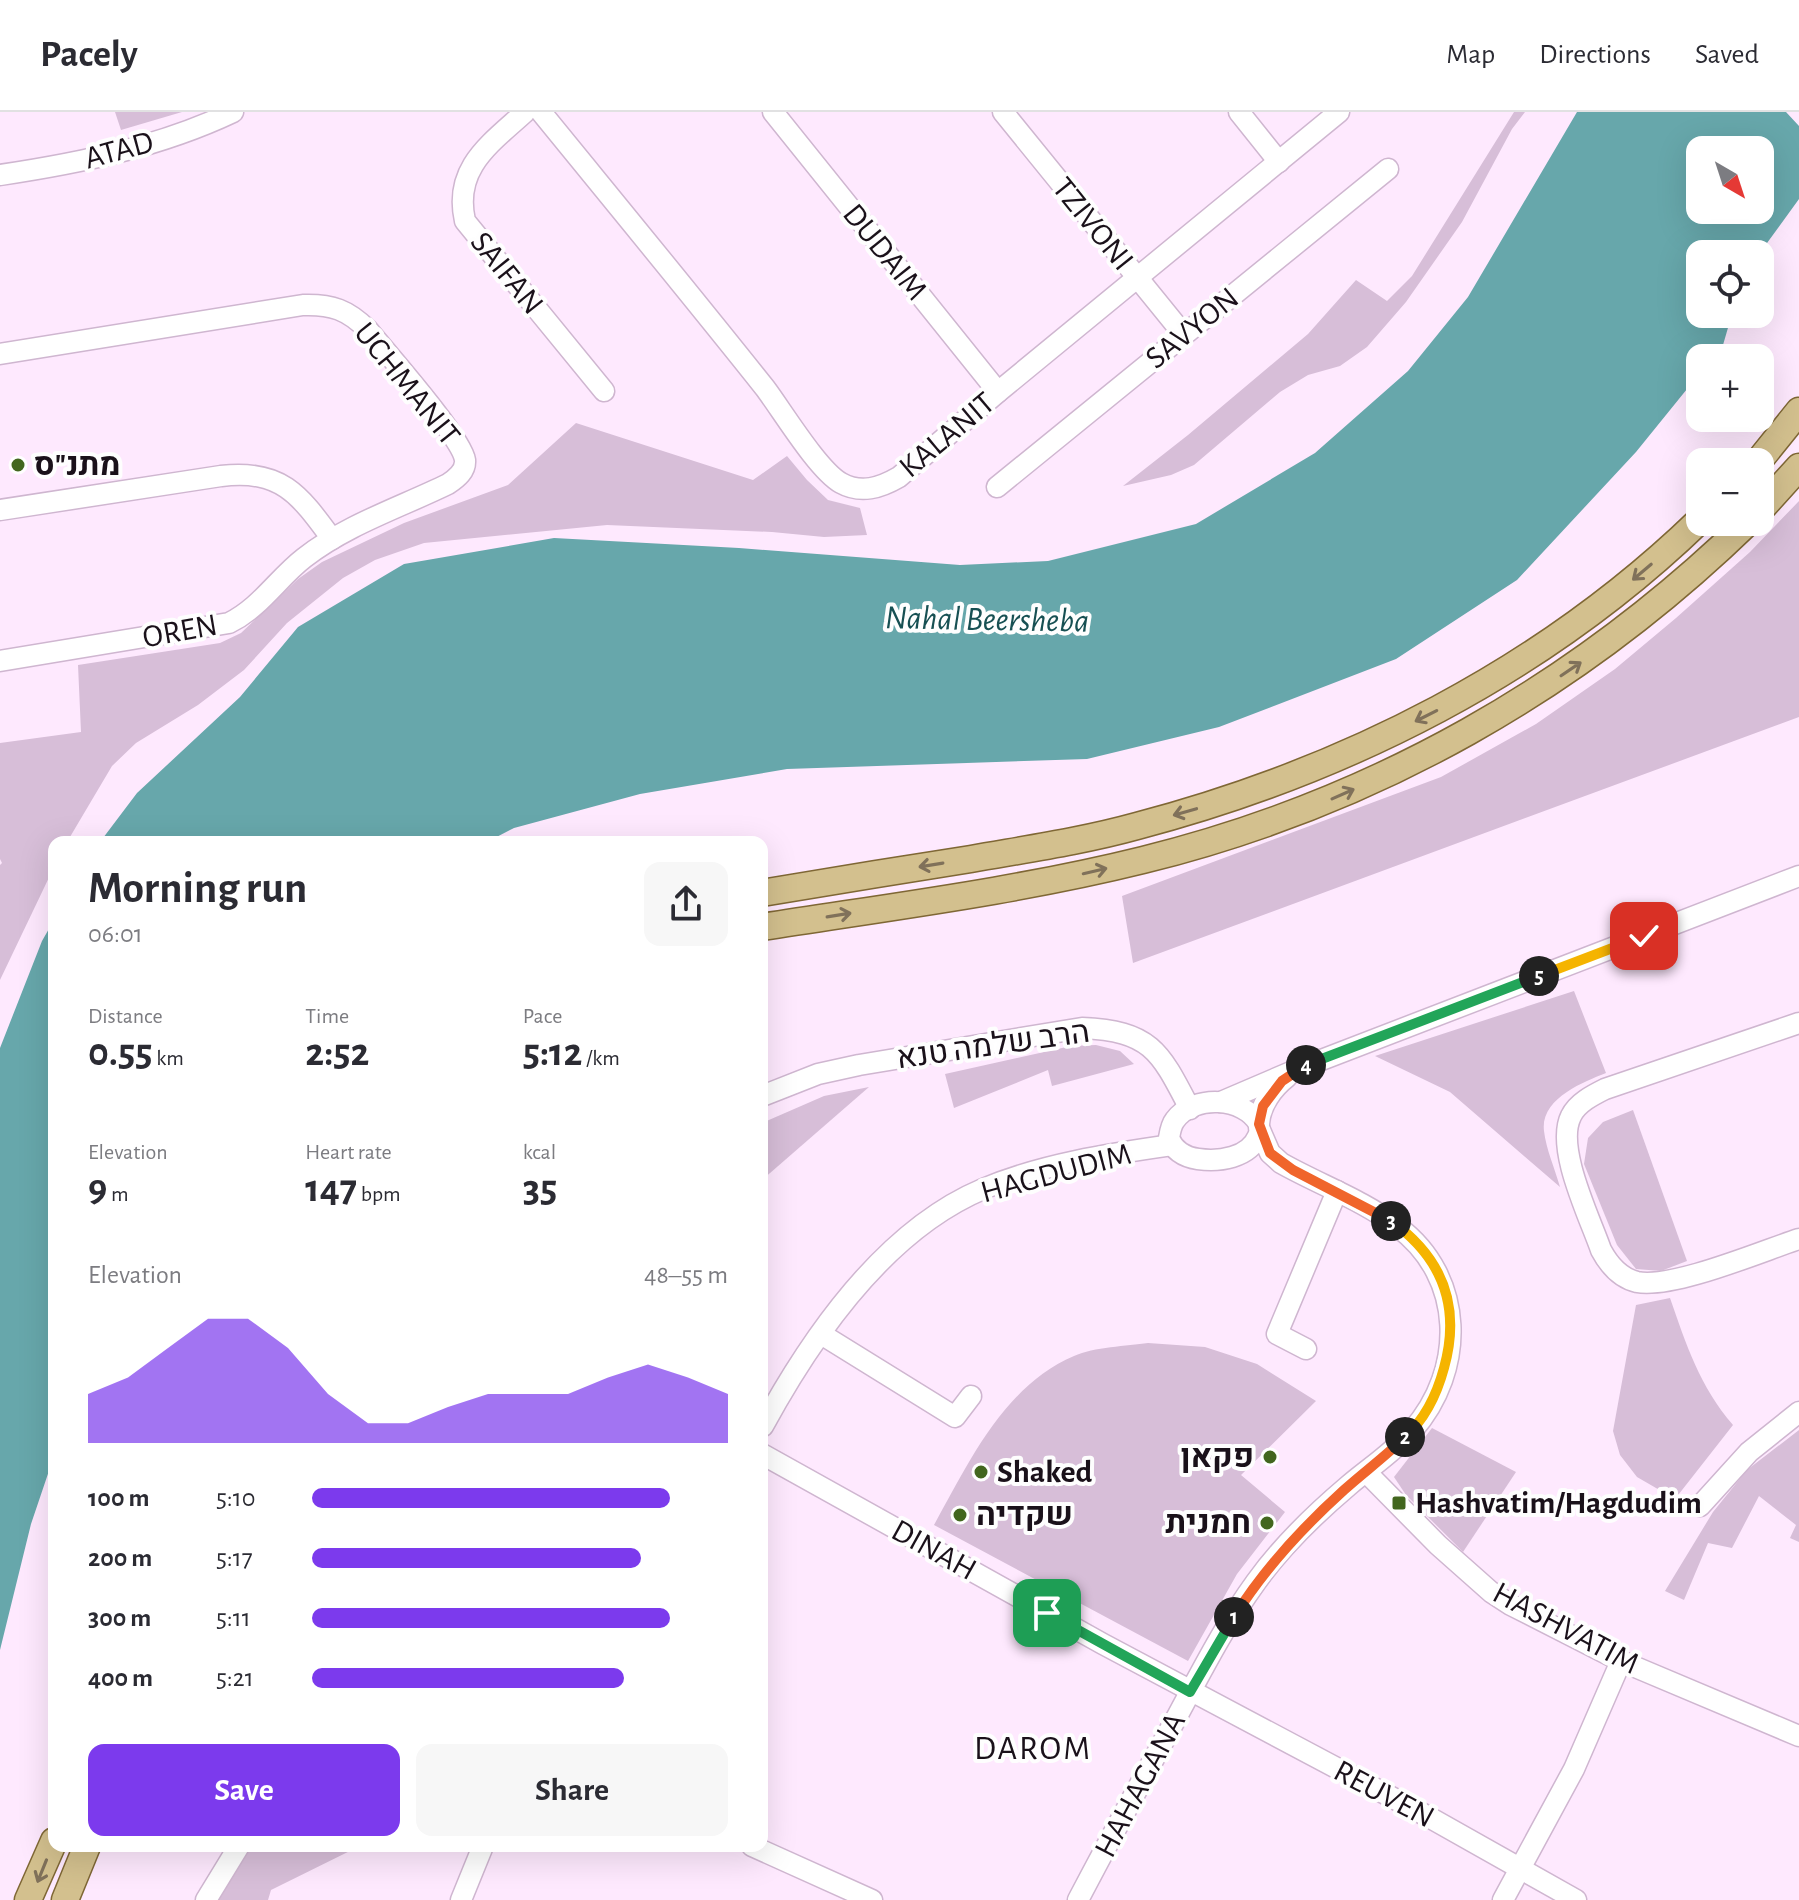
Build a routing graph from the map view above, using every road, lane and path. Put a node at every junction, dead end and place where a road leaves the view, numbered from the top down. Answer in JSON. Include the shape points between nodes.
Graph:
{"nodes":[{"id":1,"x":233,"y":112,"type":"edge"},
{"id":2,"x":525,"y":112,"type":"edge"},
{"id":3,"x":541,"y":112,"type":"edge"},
{"id":4,"x":773,"y":112,"type":"edge"},
{"id":5,"x":1003,"y":112,"type":"edge"},
{"id":6,"x":1239,"y":112,"type":"edge"},
{"id":7,"x":1339,"y":112,"type":"edge"},
{"id":8,"x":1279,"y":162,"type":"junction"},
{"id":9,"x":1388,"y":169,"type":"dead end"},
{"id":10,"x":0,"y":175,"type":"edge"},
{"id":11,"x":1137,"y":278,"type":"junction"},
{"id":12,"x":1184,"y":335,"type":"junction"},
{"id":13,"x":0,"y":354,"type":"edge"},
{"id":14,"x":604,"y":391,"type":"dead end"},
{"id":15,"x":998,"y":392,"type":"junction"},
{"id":16,"x":1799,"y":411,"type":"edge"},
{"id":17,"x":1769,"y":448,"type":"edge"},
{"id":18,"x":1799,"y":467,"type":"edge"},
{"id":19,"x":997,"y":487,"type":"dead end"},
{"id":20,"x":1774,"y":495,"type":"edge"},
{"id":21,"x":0,"y":510,"type":"edge"},
{"id":22,"x":1686,"y":533,"type":"edge"},
{"id":23,"x":1733,"y":536,"type":"edge"},
{"id":24,"x":332,"y":539,"type":"junction"},
{"id":25,"x":0,"y":661,"type":"edge"},
{"id":26,"x":1799,"y":876,"type":"edge"},
{"id":27,"x":768,"y":892,"type":"edge"},
{"id":28,"x":768,"y":926,"type":"edge"},
{"id":29,"x":1799,"y":1023,"type":"edge"},
{"id":30,"x":1298,"y":1069,"type":"junction"},
{"id":31,"x":768,"y":1094,"type":"edge"},
{"id":32,"x":1221,"y":1102,"type":"junction"},
{"id":33,"x":1190,"y":1109,"type":"junction"},
{"id":34,"x":1259,"y":1127,"type":"junction"},
{"id":35,"x":1172,"y":1145,"type":"junction"},
{"id":36,"x":1236,"y":1156,"type":"junction"},
{"id":37,"x":1293,"y":1170,"type":"junction"},
{"id":38,"x":1337,"y":1191,"type":"junction"},
{"id":39,"x":1799,"y":1239,"type":"edge"},
{"id":40,"x":816,"y":1341,"type":"junction"},
{"id":41,"x":1306,"y":1349,"type":"dead end"},
{"id":42,"x":768,"y":1391,"type":"edge"},
{"id":43,"x":971,"y":1396,"type":"dead end"},
{"id":44,"x":1799,"y":1412,"type":"edge"},
{"id":45,"x":768,"y":1416,"type":"edge"},
{"id":46,"x":768,"y":1455,"type":"edge"},
{"id":47,"x":1366,"y":1472,"type":"junction"},
{"id":48,"x":1700,"y":1506,"type":"dead end"},
{"id":49,"x":1621,"y":1661,"type":"junction"},
{"id":50,"x":1190,"y":1692,"type":"junction"},
{"id":51,"x":1799,"y":1736,"type":"edge"},
{"id":52,"x":49,"y":1852,"type":"edge"},
{"id":53,"x":85,"y":1852,"type":"edge"},
{"id":54,"x":235,"y":1852,"type":"edge"},
{"id":55,"x":481,"y":1852,"type":"edge"},
{"id":56,"x":765,"y":1852,"type":"edge"},
{"id":57,"x":1518,"y":1869,"type":"junction"},
{"id":58,"x":28,"y":1900,"type":"edge"},
{"id":59,"x":65,"y":1900,"type":"edge"},
{"id":60,"x":206,"y":1900,"type":"edge"},
{"id":61,"x":461,"y":1900,"type":"edge"},
{"id":62,"x":872,"y":1900,"type":"edge"},
{"id":63,"x":1078,"y":1900,"type":"edge"},
{"id":64,"x":1503,"y":1900,"type":"edge"},
{"id":65,"x":1576,"y":1900,"type":"edge"}],
"edges":[{"from":1,"to":10,"type":"street","name":"ATAD","via":[[113,155]]},
{"from":2,"to":14,"type":"street","name":"SAIFAN","via":[[468,172],[462,190],[465,221]]},
{"from":3,"to":15,"type":"street","name":"KALANIT","via":[[822,466],[843,484],[870,489],[899,477]]},
{"from":4,"to":15,"type":"street","name":"DUDAIM"},
{"from":5,"to":11,"type":"street","name":"TZIVONI"},
{"from":6,"to":8,"type":"street"},
{"from":7,"to":8,"type":"street","name":"KALANIT"},
{"from":8,"to":11,"type":"street","name":"KALANIT"},
{"from":9,"to":12,"type":"street","name":"SAVYON"},
{"from":11,"to":12,"type":"street","name":"TZIVONI"},
{"from":11,"to":15,"type":"street","name":"KALANIT"},
{"from":12,"to":19,"type":"street","name":"SAVYON"},
{"from":13,"to":24,"type":"street","name":"UCHMANIT","via":[[303,305],[347,311],[455,438],[465,462],[448,484]]},
{"from":16,"to":17,"type":"main road"},
{"from":18,"to":20,"type":"main road"},
{"from":21,"to":24,"type":"street","via":[[252,475],[295,492]]},
{"from":22,"to":27,"type":"main road","one_way":true,"via":[[1597,609],[1549,642],[1449,704],[1315,769],[1206,806],[1077,840]]},
{"from":28,"to":23,"type":"main road","one_way":true,"via":[[1084,874],[1203,843],[1328,800],[1466,734],[1569,671],[1670,594]]},
{"from":24,"to":25,"type":"street","name":"OREN","via":[[229,623]]},
{"from":26,"to":30,"type":"street"},
{"from":29,"to":39,"type":"street","via":[[1593,1095],[1570,1117],[1567,1149],[1601,1250],[1622,1276],[1638,1282],[1676,1280]]},
{"from":30,"to":32,"type":"street"},
{"from":30,"to":34,"type":"street","via":[[1273,1089]]},
{"from":31,"to":33,"type":"street","name":"הרב שלמה טנא","via":[[859,1065],[1082,1028],[1115,1030],[1156,1052]]},
{"from":32,"to":33,"type":"street"},
{"from":32,"to":34,"type":"street","via":[[1247,1110]]},
{"from":33,"to":35,"type":"street","via":[[1175,1120]]},
{"from":34,"to":36,"type":"street","via":[[1258,1138]]},
{"from":34,"to":37,"type":"street","name":"HAHAGANA","via":[[1270,1153]]},
{"from":35,"to":36,"type":"street","via":[[1195,1158]]},
{"from":35,"to":40,"type":"street","name":"HAGDUDIM","via":[[1031,1173],[959,1202],[886,1256]]},
{"from":36,"to":37,"type":"street","name":"HAHAGANA"},
{"from":37,"to":38,"type":"street","name":"HAHAGANA"},
{"from":38,"to":41,"type":"street","via":[[1277,1334]]},
{"from":38,"to":47,"type":"street","name":"HAHAGANA","via":[[1417,1243],[1437,1272],[1451,1310],[1448,1353],[1431,1404],[1413,1430]]},
{"from":40,"to":42,"type":"street","name":"HAGDUDIM"},
{"from":40,"to":43,"type":"street","via":[[955,1417]]},
{"from":40,"to":45,"type":"street","name":"HAGDUDIM"},
{"from":44,"to":48,"type":"street","via":[[1749,1452]]},
{"from":46,"to":50,"type":"street","name":"DINAH"},
{"from":47,"to":49,"type":"street","name":"HASHVATIM","via":[[1491,1592]]},
{"from":47,"to":50,"type":"street","name":"HAHAGANA","via":[[1319,1513],[1257,1581]]},
{"from":49,"to":51,"type":"street","name":"HASHVATIM"},
{"from":49,"to":57,"type":"street","via":[[1574,1769]]},
{"from":50,"to":57,"type":"street","name":"REUVEN"},
{"from":50,"to":63,"type":"street","name":"HAHAGANA"},
{"from":52,"to":58,"type":"main road","one_way":true},
{"from":53,"to":59,"type":"main road"},
{"from":54,"to":60,"type":"street"},
{"from":55,"to":61,"type":"street"},
{"from":56,"to":62,"type":"street"},
{"from":57,"to":64,"type":"street"},
{"from":57,"to":65,"type":"street","name":"REUVEN"}]}
